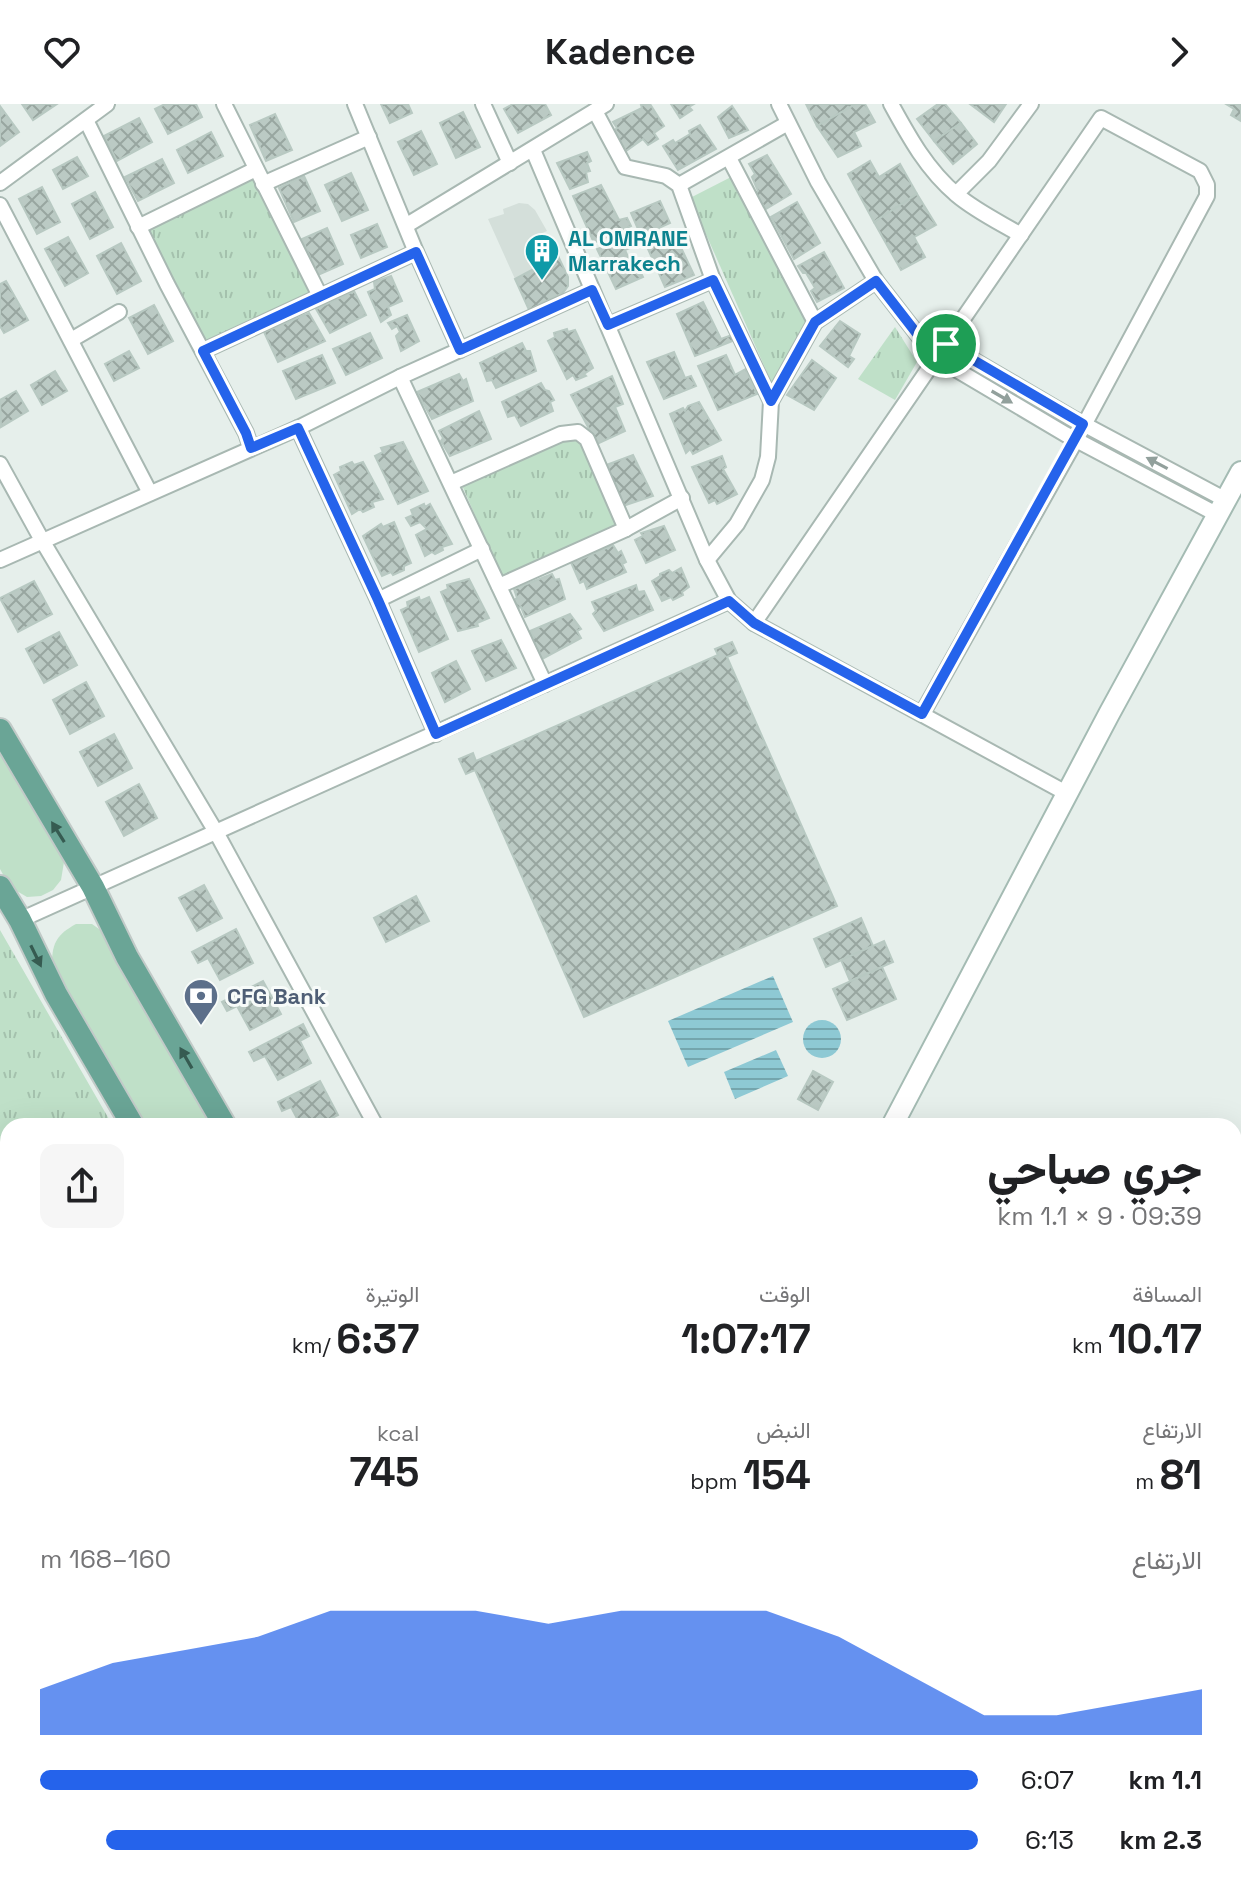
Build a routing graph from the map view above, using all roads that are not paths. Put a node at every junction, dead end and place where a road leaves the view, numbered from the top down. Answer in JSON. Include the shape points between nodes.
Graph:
{"nodes":[{"id":1,"x":107,"y":104,"type":"edge"},
{"id":2,"x":224,"y":104,"type":"edge"},
{"id":3,"x":355,"y":104,"type":"edge"},
{"id":4,"x":483,"y":104,"type":"edge"},
{"id":5,"x":779,"y":104,"type":"edge"},
{"id":6,"x":891,"y":104,"type":"edge"},
{"id":7,"x":1031,"y":104,"type":"edge"},
{"id":8,"x":601,"y":107,"type":"edge"},
{"id":9,"x":86,"y":120,"type":"junction"},
{"id":10,"x":788,"y":123,"type":"junction"},
{"id":11,"x":369,"y":137,"type":"junction"},
{"id":12,"x":533,"y":150,"type":"junction"},
{"id":13,"x":729,"y":158,"type":"junction"},
{"id":14,"x":510,"y":163,"type":"junction"},
{"id":15,"x":256,"y":169,"type":"junction"},
{"id":16,"x":0,"y":183,"type":"edge"},
{"id":17,"x":263,"y":184,"type":"junction"},
{"id":18,"x":679,"y":185,"type":"junction"},
{"id":19,"x":956,"y":194,"type":"junction"},
{"id":20,"x":0,"y":205,"type":"edge"},
{"id":21,"x":407,"y":225,"type":"junction"},
{"id":22,"x":138,"y":227,"type":"junction"},
{"id":23,"x":1021,"y":235,"type":"junction"},
{"id":24,"x":416,"y":252,"type":"junction"},
{"id":25,"x":713,"y":280,"type":"junction"},
{"id":26,"x":876,"y":281,"type":"junction"},
{"id":27,"x":592,"y":290,"type":"junction"},
{"id":28,"x":320,"y":296,"type":"junction"},
{"id":29,"x":119,"y":312,"type":"dead end"},
{"id":30,"x":815,"y":322,"type":"junction"},
{"id":31,"x":608,"y":325,"type":"junction"},
{"id":32,"x":71,"y":340,"type":"junction"},
{"id":33,"x":946,"y":344,"type":"junction"},
{"id":34,"x":460,"y":350,"type":"junction"},
{"id":35,"x":203,"y":351,"type":"junction"},
{"id":36,"x":935,"y":357,"type":"junction"},
{"id":37,"x":400,"y":377,"type":"junction"},
{"id":38,"x":771,"y":401,"type":"junction"},
{"id":39,"x":1083,"y":424,"type":"junction"},
{"id":40,"x":298,"y":428,"type":"junction"},
{"id":41,"x":1076,"y":440,"type":"junction"},
{"id":42,"x":251,"y":448,"type":"junction"},
{"id":43,"x":0,"y":464,"type":"edge"},
{"id":44,"x":1241,"y":472,"type":"edge"},
{"id":45,"x":451,"y":483,"type":"junction"},
{"id":46,"x":150,"y":493,"type":"junction"},
{"id":47,"x":682,"y":498,"type":"junction"},
{"id":48,"x":1222,"y":508,"type":"junction"},
{"id":49,"x":626,"y":529,"type":"junction"},
{"id":50,"x":43,"y":542,"type":"junction"},
{"id":51,"x":482,"y":549,"type":"junction"},
{"id":52,"x":0,"y":560,"type":"edge"},
{"id":53,"x":707,"y":560,"type":"junction"},
{"id":54,"x":499,"y":586,"type":"junction"},
{"id":55,"x":378,"y":600,"type":"junction"},
{"id":56,"x":729,"y":601,"type":"junction"},
{"id":57,"x":754,"y":623,"type":"junction"},
{"id":58,"x":545,"y":684,"type":"junction"},
{"id":59,"x":922,"y":714,"type":"junction"},
{"id":60,"x":0,"y":730,"type":"edge"},
{"id":61,"x":436,"y":734,"type":"junction"},
{"id":62,"x":1068,"y":794,"type":"junction"},
{"id":63,"x":216,"y":832,"type":"junction"},
{"id":64,"x":0,"y":887,"type":"edge"},
{"id":65,"x":93,"y":887,"type":"junction"},
{"id":66,"x":20,"y":920,"type":"junction"},
{"id":67,"x":128,"y":1118,"type":"edge"},
{"id":68,"x":220,"y":1118,"type":"edge"},
{"id":69,"x":372,"y":1118,"type":"edge"},
{"id":70,"x":896,"y":1118,"type":"edge"}],
"edges":[{"from":1,"to":9,"type":"street"},
{"from":2,"to":15,"type":"street"},
{"from":3,"to":11,"type":"street"},
{"from":4,"to":14,"type":"street"},
{"from":5,"to":10,"type":"street"},
{"from":6,"to":19,"type":"street","via":[[917,151]]},
{"from":7,"to":19,"type":"street","via":[[989,161]]},
{"from":8,"to":12,"type":"street"},
{"from":8,"to":18,"type":"street","via":[[625,167],[666,176]]},
{"from":9,"to":16,"type":"street"},
{"from":9,"to":22,"type":"street"},
{"from":10,"to":13,"type":"street"},
{"from":10,"to":26,"type":"street"},
{"from":11,"to":17,"type":"street"},
{"from":11,"to":21,"type":"street"},
{"from":12,"to":14,"type":"street"},
{"from":12,"to":27,"type":"street"},
{"from":13,"to":18,"type":"street"},
{"from":13,"to":30,"type":"street"},
{"from":14,"to":21,"type":"street"},
{"from":15,"to":17,"type":"street"},
{"from":15,"to":22,"type":"street"},
{"from":17,"to":28,"type":"street"},
{"from":18,"to":25,"type":"street"},
{"from":19,"to":23,"type":"street"},
{"from":20,"to":32,"type":"street"},
{"from":21,"to":24,"type":"street"},
{"from":22,"to":35,"type":"street"},
{"from":23,"to":33,"type":"street"},
{"from":23,"to":39,"type":"street","via":[[1101,118],[1200,171],[1207,185],[1207,196]]},
{"from":24,"to":28,"type":"street"},
{"from":24,"to":34,"type":"street"},
{"from":25,"to":31,"type":"street"},
{"from":25,"to":38,"type":"street"},
{"from":26,"to":30,"type":"street"},
{"from":26,"to":36,"type":"street"},
{"from":27,"to":31,"type":"street"},
{"from":27,"to":34,"type":"street"},
{"from":28,"to":35,"type":"street"},
{"from":29,"to":32,"type":"street"},
{"from":30,"to":38,"type":"street"},
{"from":31,"to":47,"type":"street"},
{"from":32,"to":46,"type":"street"},
{"from":33,"to":36,"type":"street"},
{"from":33,"to":39,"type":"street"},
{"from":34,"to":37,"type":"street"},
{"from":35,"to":42,"type":"street"},
{"from":36,"to":41,"type":"street","one_way":true},
{"from":36,"to":57,"type":"street"},
{"from":37,"to":40,"type":"street"},
{"from":37,"to":45,"type":"street"},
{"from":38,"to":53,"type":"street","via":[[762,480],[737,524]]},
{"from":39,"to":41,"type":"street"},
{"from":48,"to":39,"type":"street","one_way":true},
{"from":40,"to":42,"type":"street"},
{"from":40,"to":55,"type":"street"},
{"from":41,"to":48,"type":"street"},
{"from":41,"to":59,"type":"street"},
{"from":42,"to":46,"type":"street"},
{"from":43,"to":50,"type":"street"},
{"from":44,"to":48,"type":"main road"},
{"from":45,"to":49,"type":"street","via":[[561,434],[578,432],[587,439]]},
{"from":45,"to":51,"type":"street"},
{"from":46,"to":50,"type":"street"},
{"from":47,"to":49,"type":"street"},
{"from":47,"to":53,"type":"street"},
{"from":48,"to":62,"type":"main road"},
{"from":49,"to":54,"type":"street"},
{"from":50,"to":52,"type":"street"},
{"from":50,"to":63,"type":"street"},
{"from":51,"to":54,"type":"street"},
{"from":51,"to":55,"type":"street"},
{"from":53,"to":56,"type":"street"},
{"from":54,"to":58,"type":"street"},
{"from":55,"to":61,"type":"street"},
{"from":56,"to":57,"type":"street"},
{"from":56,"to":58,"type":"street"},
{"from":57,"to":59,"type":"street"},
{"from":58,"to":61,"type":"street"},
{"from":59,"to":62,"type":"street"},
{"from":65,"to":60,"type":"main road","one_way":true},
{"from":61,"to":63,"type":"street"},
{"from":62,"to":70,"type":"main road"},
{"from":63,"to":65,"type":"street"},
{"from":63,"to":69,"type":"street"},
{"from":64,"to":66,"type":"main road"},
{"from":65,"to":66,"type":"street"},
{"from":68,"to":65,"type":"main road","one_way":true,"via":[[127,957]]},
{"from":66,"to":67,"type":"main road","one_way":true}]}
